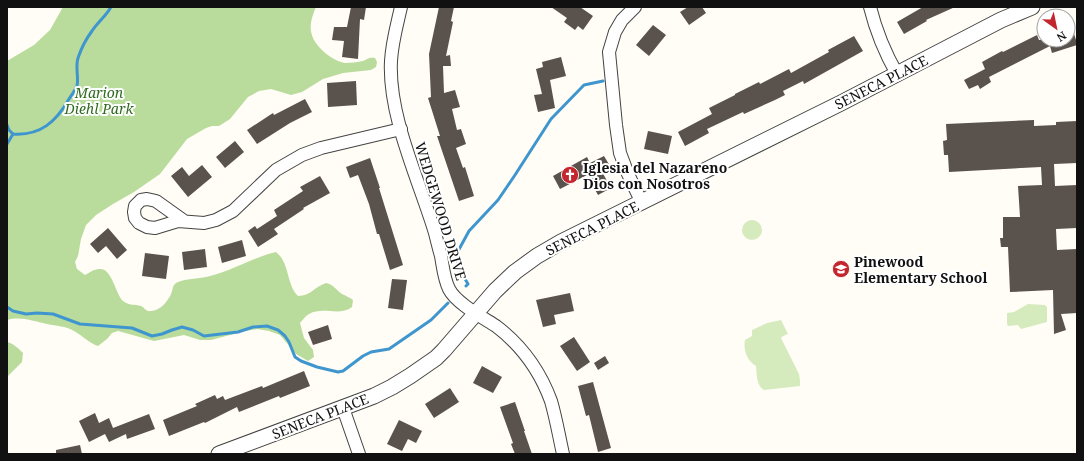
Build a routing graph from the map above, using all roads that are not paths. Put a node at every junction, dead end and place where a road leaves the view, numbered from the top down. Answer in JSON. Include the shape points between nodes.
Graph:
{"nodes":[{"id":1,"x":401,"y":7,"type":"edge"},
{"id":2,"x":635,"y":7,"type":"edge"},
{"id":3,"x":870,"y":7,"type":"edge"},
{"id":4,"x":1032,"y":7,"type":"edge"},
{"id":5,"x":897,"y":74,"type":"junction"},
{"id":6,"x":401,"y":129,"type":"junction"},
{"id":7,"x":642,"y":203,"type":"junction"},
{"id":8,"x":184,"y":221,"type":"dead end"},
{"id":9,"x":476,"y":312,"type":"junction"},
{"id":10,"x":343,"y":408,"type":"junction"},
{"id":11,"x":219,"y":454,"type":"edge"},
{"id":12,"x":359,"y":454,"type":"edge"},
{"id":13,"x":563,"y":454,"type":"edge"}],
"edges":[{"from":1,"to":6,"type":"street","name":"WEDGEWOOD DRIVE","via":[[394,36],[391,66],[392,92]]},
{"from":2,"to":7,"type":"street","via":[[622,20],[615,32],[610,52],[620,153]]},
{"from":3,"to":5,"type":"street","via":[[887,56]]},
{"from":4,"to":5,"type":"street","name":"SENECA PLACE","via":[[1000,20]]},
{"from":5,"to":7,"type":"street","name":"SENECA PLACE"},
{"from":6,"to":8,"type":"street","via":[[302,155],[276,170],[228,215],[204,223]]},
{"from":6,"to":9,"type":"street","name":"WEDGEWOOD DRIVE","via":[[435,233],[449,289],[457,300]]},
{"from":7,"to":9,"type":"street","name":"SENECA PLACE","via":[[537,256],[515,272]]},
{"from":9,"to":10,"type":"street","name":"SENECA PLACE","via":[[436,358],[392,387]]},
{"from":9,"to":13,"type":"street","name":"WEDGEWOOD DRIVE","via":[[502,331],[534,365],[551,401]]},
{"from":10,"to":11,"type":"street","name":"SENECA PLACE"},
{"from":10,"to":12,"type":"street"}]}
